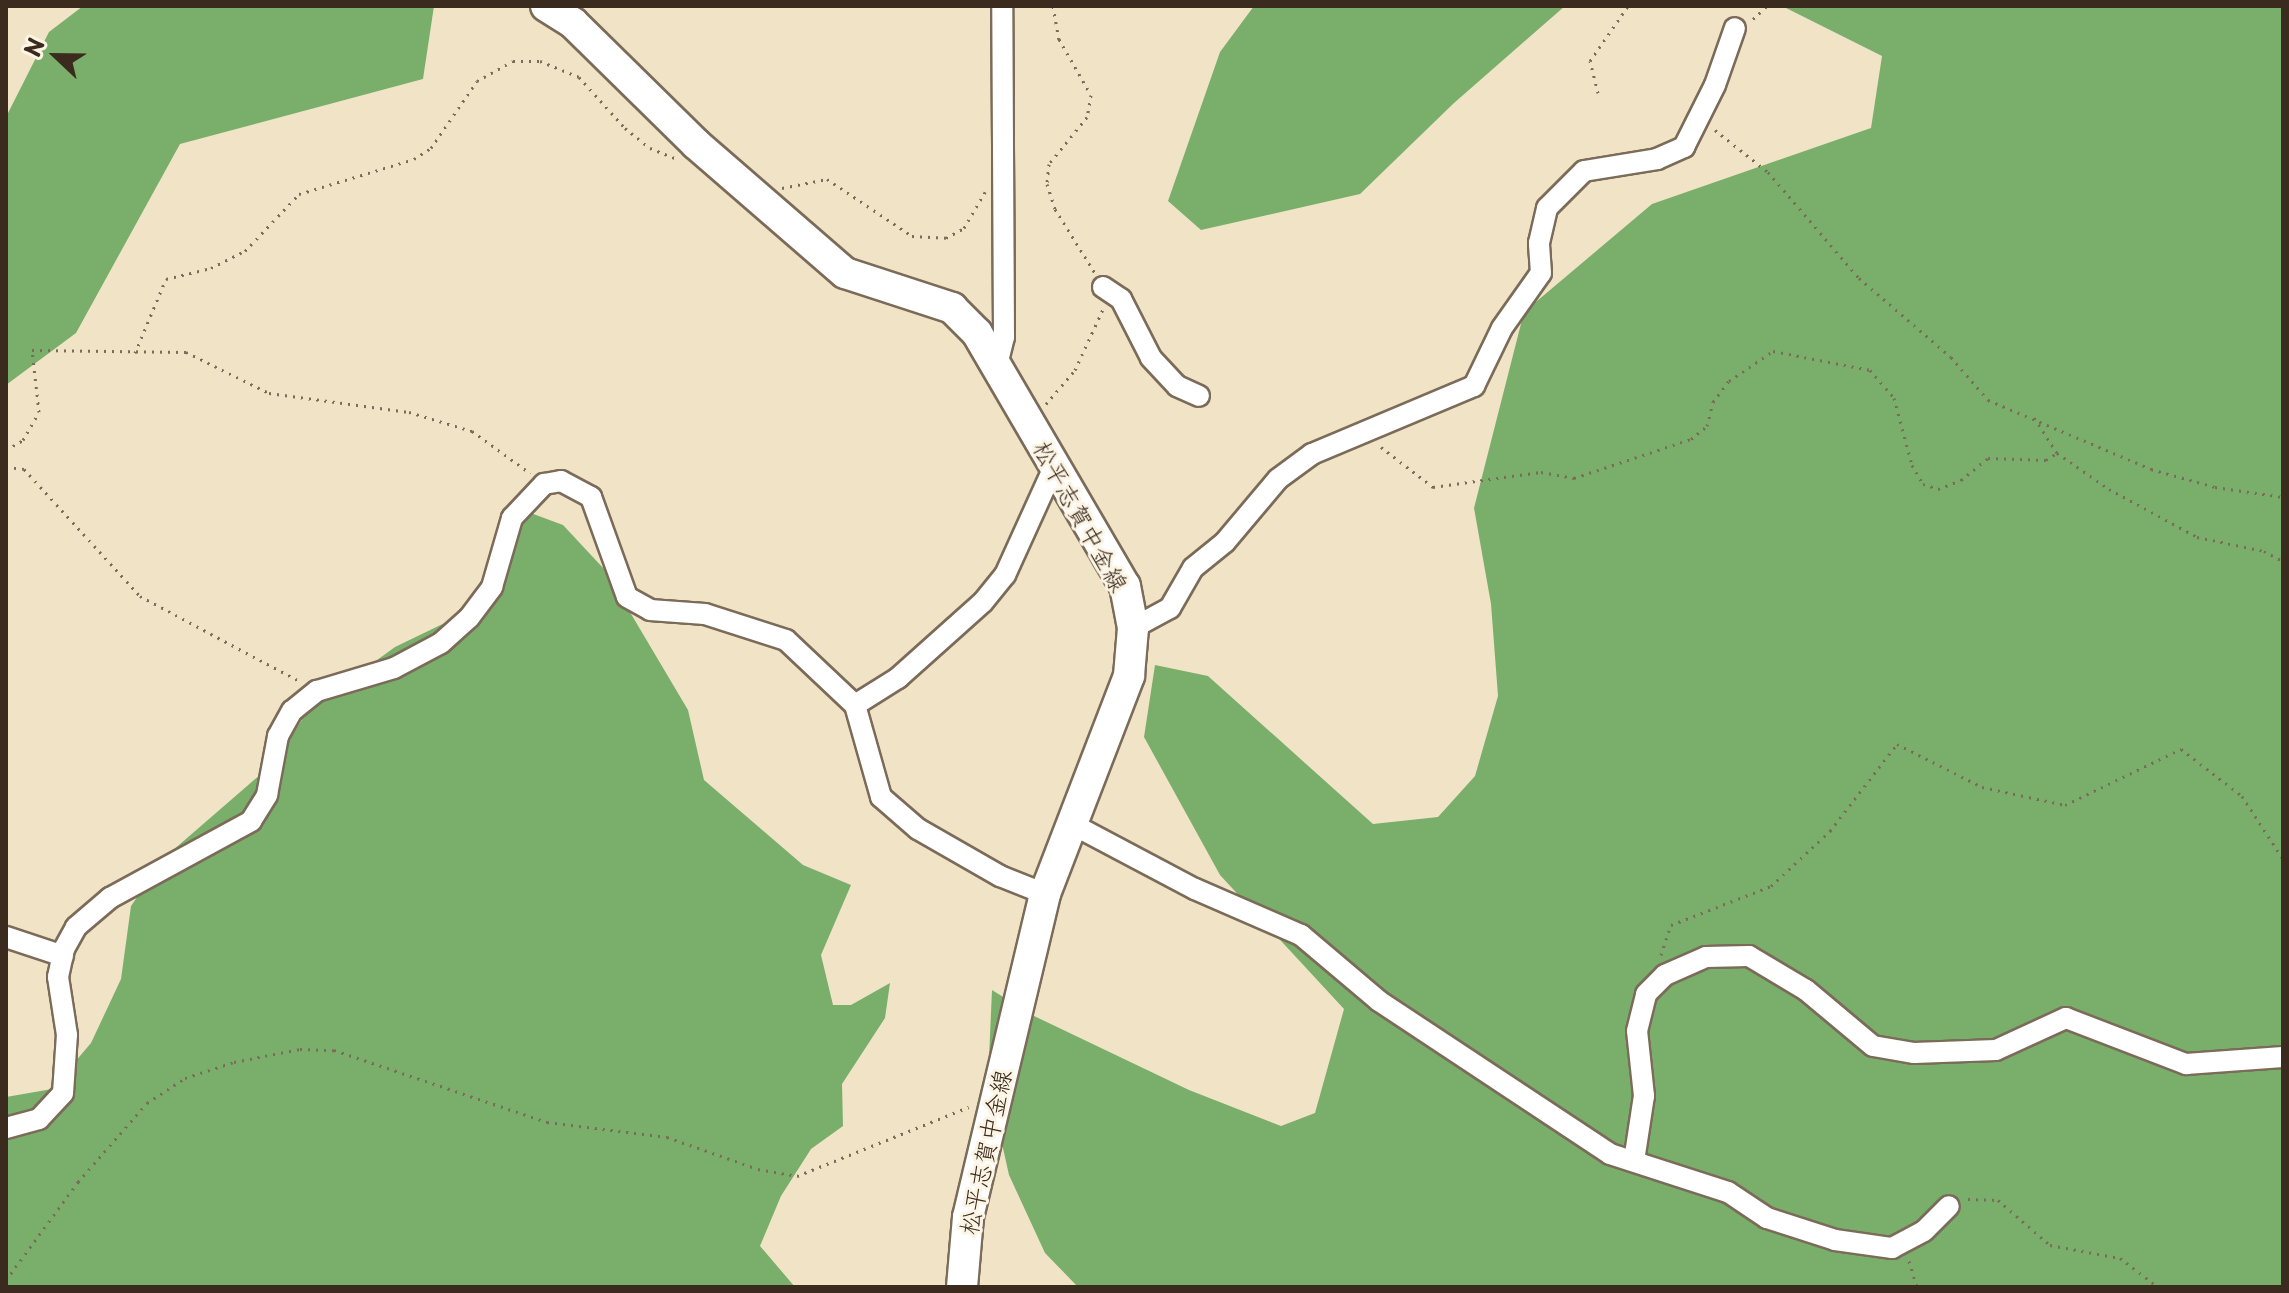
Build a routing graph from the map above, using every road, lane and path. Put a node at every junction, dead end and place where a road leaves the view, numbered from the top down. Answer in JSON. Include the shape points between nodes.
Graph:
{"nodes":[{"id":1,"x":546,"y":6,"type":"edge"},
{"id":2,"x":1002,"y":6,"type":"edge"},
{"id":3,"x":1053,"y":6,"type":"edge"},
{"id":4,"x":1628,"y":6,"type":"edge"},
{"id":5,"x":1735,"y":28,"type":"dead end"},
{"id":6,"x":1598,"y":93,"type":"dead end"},
{"id":7,"x":1696,"y":123,"type":"junction"},
{"id":8,"x":689,"y":164,"type":"dead end"},
{"id":9,"x":1003,"y":184,"type":"junction"},
{"id":10,"x":754,"y":193,"type":"junction"},
{"id":11,"x":1103,"y":287,"type":"junction"},
{"id":12,"x":135,"y":353,"type":"junction"},
{"id":13,"x":997,"y":365,"type":"junction"},
{"id":14,"x":1199,"y":396,"type":"dead end"},
{"id":15,"x":2033,"y":416,"type":"junction"},
{"id":16,"x":1027,"y":417,"type":"junction"},
{"id":17,"x":1378,"y":427,"type":"junction"},
{"id":18,"x":6,"y":450,"type":"edge"},
{"id":19,"x":2057,"y":453,"type":"junction"},
{"id":20,"x":6,"y":467,"type":"edge"},
{"id":21,"x":1054,"y":467,"type":"junction"},
{"id":22,"x":544,"y":484,"type":"junction"},
{"id":23,"x":2283,"y":497,"type":"edge"},
{"id":24,"x":2283,"y":561,"type":"edge"},
{"id":25,"x":1133,"y":628,"type":"junction"},
{"id":26,"x":317,"y":691,"type":"junction"},
{"id":27,"x":855,"y":705,"type":"junction"},
{"id":28,"x":1072,"y":824,"type":"junction"},
{"id":29,"x":2283,"y":859,"type":"edge"},
{"id":30,"x":1045,"y":894,"type":"junction"},
{"id":31,"x":6,"y":937,"type":"edge"},
{"id":32,"x":63,"y":956,"type":"junction"},
{"id":33,"x":1665,"y":975,"type":"junction"},
{"id":34,"x":2283,"y":1057,"type":"edge"},
{"id":35,"x":993,"y":1100,"type":"junction"},
{"id":36,"x":6,"y":1128,"type":"edge"},
{"id":37,"x":1634,"y":1161,"type":"junction"},
{"id":38,"x":1949,"y":1206,"type":"joint"},
{"id":39,"x":1904,"y":1242,"type":"junction"},
{"id":40,"x":6,"y":1280,"type":"edge"},
{"id":41,"x":962,"y":1287,"type":"edge"},
{"id":42,"x":1917,"y":1287,"type":"edge"},
{"id":43,"x":2158,"y":1287,"type":"edge"}],
"edges":[{"from":1,"to":10,"type":"main road","name":"松平志賀中金線","via":[[573,23]]},
{"from":2,"to":9,"type":"street"},
{"from":3,"to":11,"type":"path","via":[[1059,39],[1091,95],[1087,117],[1049,164],[1047,184],[1055,209]]},
{"from":4,"to":6,"type":"path","via":[[1590,61]]},
{"from":5,"to":7,"type":"street"},
{"from":7,"to":15,"type":"path","via":[[1738,144],[1768,172],[1859,278],[1951,357],[1988,400]]},
{"from":7,"to":17,"type":"street","via":[[1684,147],[1657,159],[1584,171],[1547,208],[1539,243],[1541,273],[1502,328],[1474,386]]},
{"from":8,"to":12,"type":"path","via":[[650,148],[579,77],[540,61],[513,61],[477,81],[431,148],[414,159],[299,194],[245,251],[211,268],[166,279]]},
{"from":9,"to":10,"type":"path","via":[[983,193],[964,228],[946,238],[912,236],[827,179]]},
{"from":9,"to":13,"type":"street","via":[[1004,337]]},
{"from":10,"to":13,"type":"main road","name":"松平志賀中金線","via":[[845,273],[952,308],[977,333]]},
{"from":11,"to":14,"type":"street","via":[[1121,299],[1151,358],[1177,386]]},
{"from":11,"to":16,"type":"path","via":[[1107,299],[1075,370],[1047,404]]},
{"from":12,"to":18,"type":"path","via":[[32,350],[39,412],[23,440]]},
{"from":12,"to":22,"type":"path","via":[[186,352],[269,393],[409,412],[472,431]]},
{"from":13,"to":16,"type":"main road","name":"松平志賀中金線"},
{"from":15,"to":19,"type":"path"},
{"from":15,"to":23,"type":"path","via":[[2151,469],[2215,487]]},
{"from":16,"to":21,"type":"main road","name":"松平志賀中金線"},
{"from":17,"to":19,"type":"path","via":[[1382,452],[1433,487],[1541,472],[1574,478],[1691,439],[1707,426],[1713,402],[1729,381],[1773,351],[1870,370],[1894,398],[1912,465],[1923,484],[1938,489],[1961,480],[1988,458],[2046,460]]},
{"from":17,"to":25,"type":"street","via":[[1312,454],[1278,479],[1225,542],[1193,568],[1170,608]]},
{"from":19,"to":24,"type":"path","via":[[2109,489],[2197,537],[2264,551]]},
{"from":20,"to":26,"type":"path","via":[[24,469],[140,596]]},
{"from":21,"to":25,"type":"main road","name":"松平志賀中金線","via":[[1125,586]]},
{"from":21,"to":27,"type":"street","via":[[1005,575],[983,602],[898,678]]},
{"from":22,"to":26,"type":"street","via":[[512,518],[492,587],[469,618],[441,643],[394,668]]},
{"from":22,"to":27,"type":"street","via":[[574,484],[591,497],[627,597],[650,610],[705,614],[786,640]]},
{"from":25,"to":28,"type":"main road","name":"松平志賀中金線","via":[[1129,676]]},
{"from":26,"to":32,"type":"street","via":[[292,711],[278,736],[267,795],[251,821],[110,898],[76,927]]},
{"from":27,"to":30,"type":"street","via":[[881,797],[918,829],[1000,876]]},
{"from":28,"to":30,"type":"main road","name":"松平志賀中金線"},
{"from":28,"to":37,"type":"street","via":[[1195,889],[1301,935],[1379,1001],[1610,1154]]},
{"from":29,"to":33,"type":"path","via":[[2242,796],[2181,749],[2065,805],[1982,787],[1897,744],[1830,831],[1771,886],[1671,925],[1661,956]]},
{"from":30,"to":35,"type":"main road","name":"松平志賀中金線"},
{"from":31,"to":32,"type":"street"},
{"from":32,"to":36,"type":"street","via":[[58,977],[67,1035],[63,1093],[39,1119]]},
{"from":33,"to":34,"type":"street","via":[[1706,957],[1749,956],[1806,990],[1873,1046],[1914,1053],[1996,1050],[2066,1018],[2186,1064]]},
{"from":33,"to":37,"type":"street","via":[[1646,994],[1637,1031],[1644,1096]]},
{"from":35,"to":40,"type":"path","via":[[797,1176],[758,1169],[667,1137],[547,1122],[334,1050],[300,1049],[197,1074],[147,1103],[78,1182]]},
{"from":35,"to":41,"type":"main road","name":"松平志賀中金線","via":[[968,1217]]},
{"from":37,"to":39,"type":"street","via":[[1728,1192],[1767,1218],[1835,1240],[1892,1248]]},
{"from":38,"to":39,"type":"street"},
{"from":38,"to":43,"type":"path","via":[[1971,1197],[1998,1200],[2050,1245],[2120,1258]]},
{"from":39,"to":42,"type":"path"}]}
